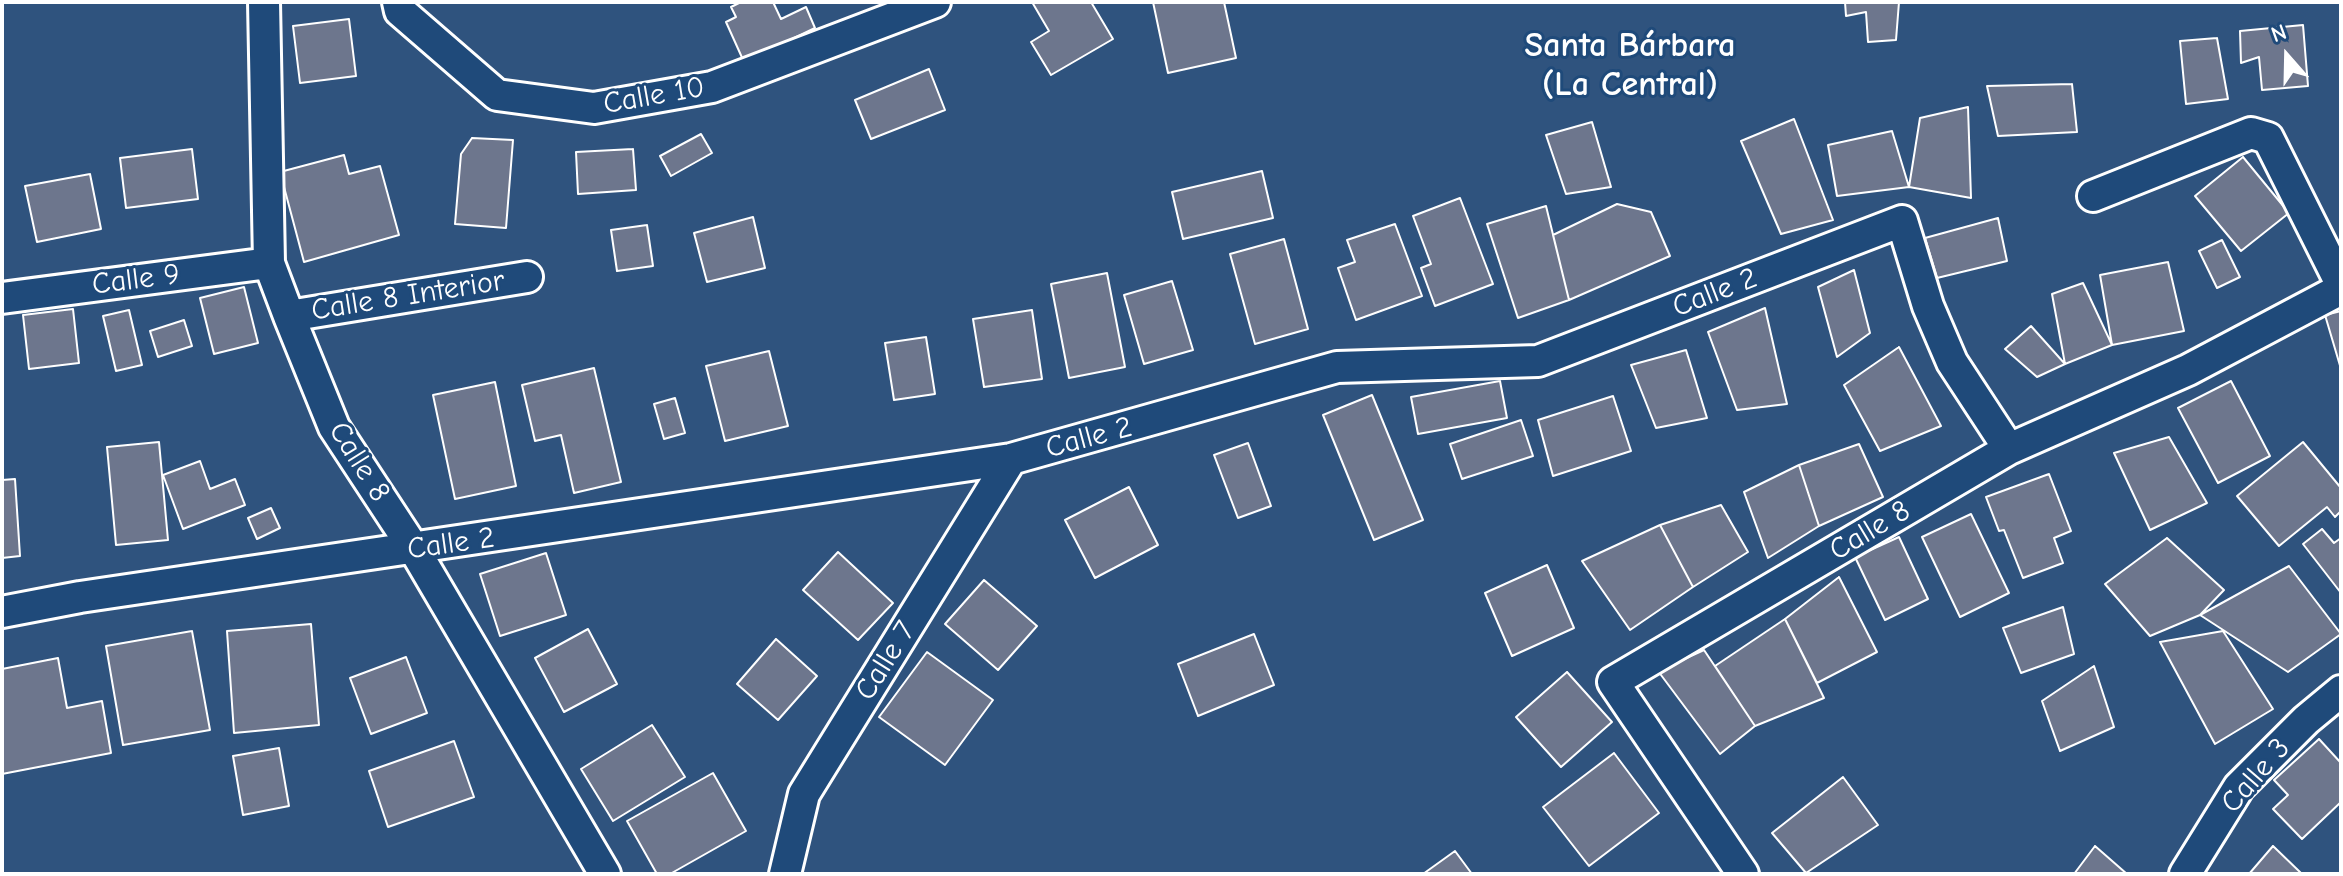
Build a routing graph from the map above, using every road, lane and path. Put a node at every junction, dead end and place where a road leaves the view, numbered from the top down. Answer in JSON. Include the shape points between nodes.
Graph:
{"nodes":[{"id":1,"x":264,"y":2,"type":"edge"},
{"id":2,"x":398,"y":2,"type":"edge"},
{"id":3,"x":935,"y":2,"type":"edge"},
{"id":4,"x":2093,"y":196,"type":"dead end"},
{"id":5,"x":269,"y":263,"type":"junction"},
{"id":6,"x":527,"y":277,"type":"dead end"},
{"id":7,"x":2341,"y":286,"type":"edge"},
{"id":8,"x":2,"y":298,"type":"edge"},
{"id":9,"x":289,"y":316,"type":"junction"},
{"id":10,"x":2009,"y":449,"type":"junction"},
{"id":11,"x":1011,"y":459,"type":"junction"},
{"id":12,"x":414,"y":549,"type":"junction"},
{"id":13,"x":2,"y":612,"type":"edge"},
{"id":14,"x":2341,"y":691,"type":"edge"},
{"id":15,"x":605,"y":874,"type":"edge"},
{"id":16,"x":785,"y":874,"type":"edge"},
{"id":17,"x":1743,"y":874,"type":"edge"},
{"id":18,"x":2185,"y":874,"type":"edge"}],
"edges":[{"from":1,"to":5,"type":"street","name":"Calle 8"},
{"from":2,"to":3,"type":"street","name":"Calle 10","via":[[400,11],[497,95],[594,108],[712,87]]},
{"from":4,"to":7,"type":"street","via":[[2251,133],[2268,138]]},
{"from":5,"to":8,"type":"street","name":"Calle 9"},
{"from":5,"to":9,"type":"street","name":"Calle 8"},
{"from":6,"to":9,"type":"street","name":"Calle 8 Interior"},
{"from":7,"to":10,"type":"street","name":"Calle 8","via":[[2188,370]]},
{"from":9,"to":12,"type":"street","name":"Calle 8","via":[[334,427]]},
{"from":10,"to":11,"type":"street","name":"Calle 2","via":[[1952,362],[1902,221],[1538,361],[1337,367]]},
{"from":10,"to":17,"type":"street","name":"Calle 8","via":[[1613,682]]},
{"from":11,"to":12,"type":"street","name":"Calle 2"},
{"from":11,"to":16,"type":"street","name":"Calle 7","via":[[804,794]]},
{"from":12,"to":13,"type":"street","name":"Calle 2"},
{"from":12,"to":15,"type":"street","name":"Calle 8"},
{"from":14,"to":18,"type":"street","name":"Calle 3","via":[[2239,787]]}]}
